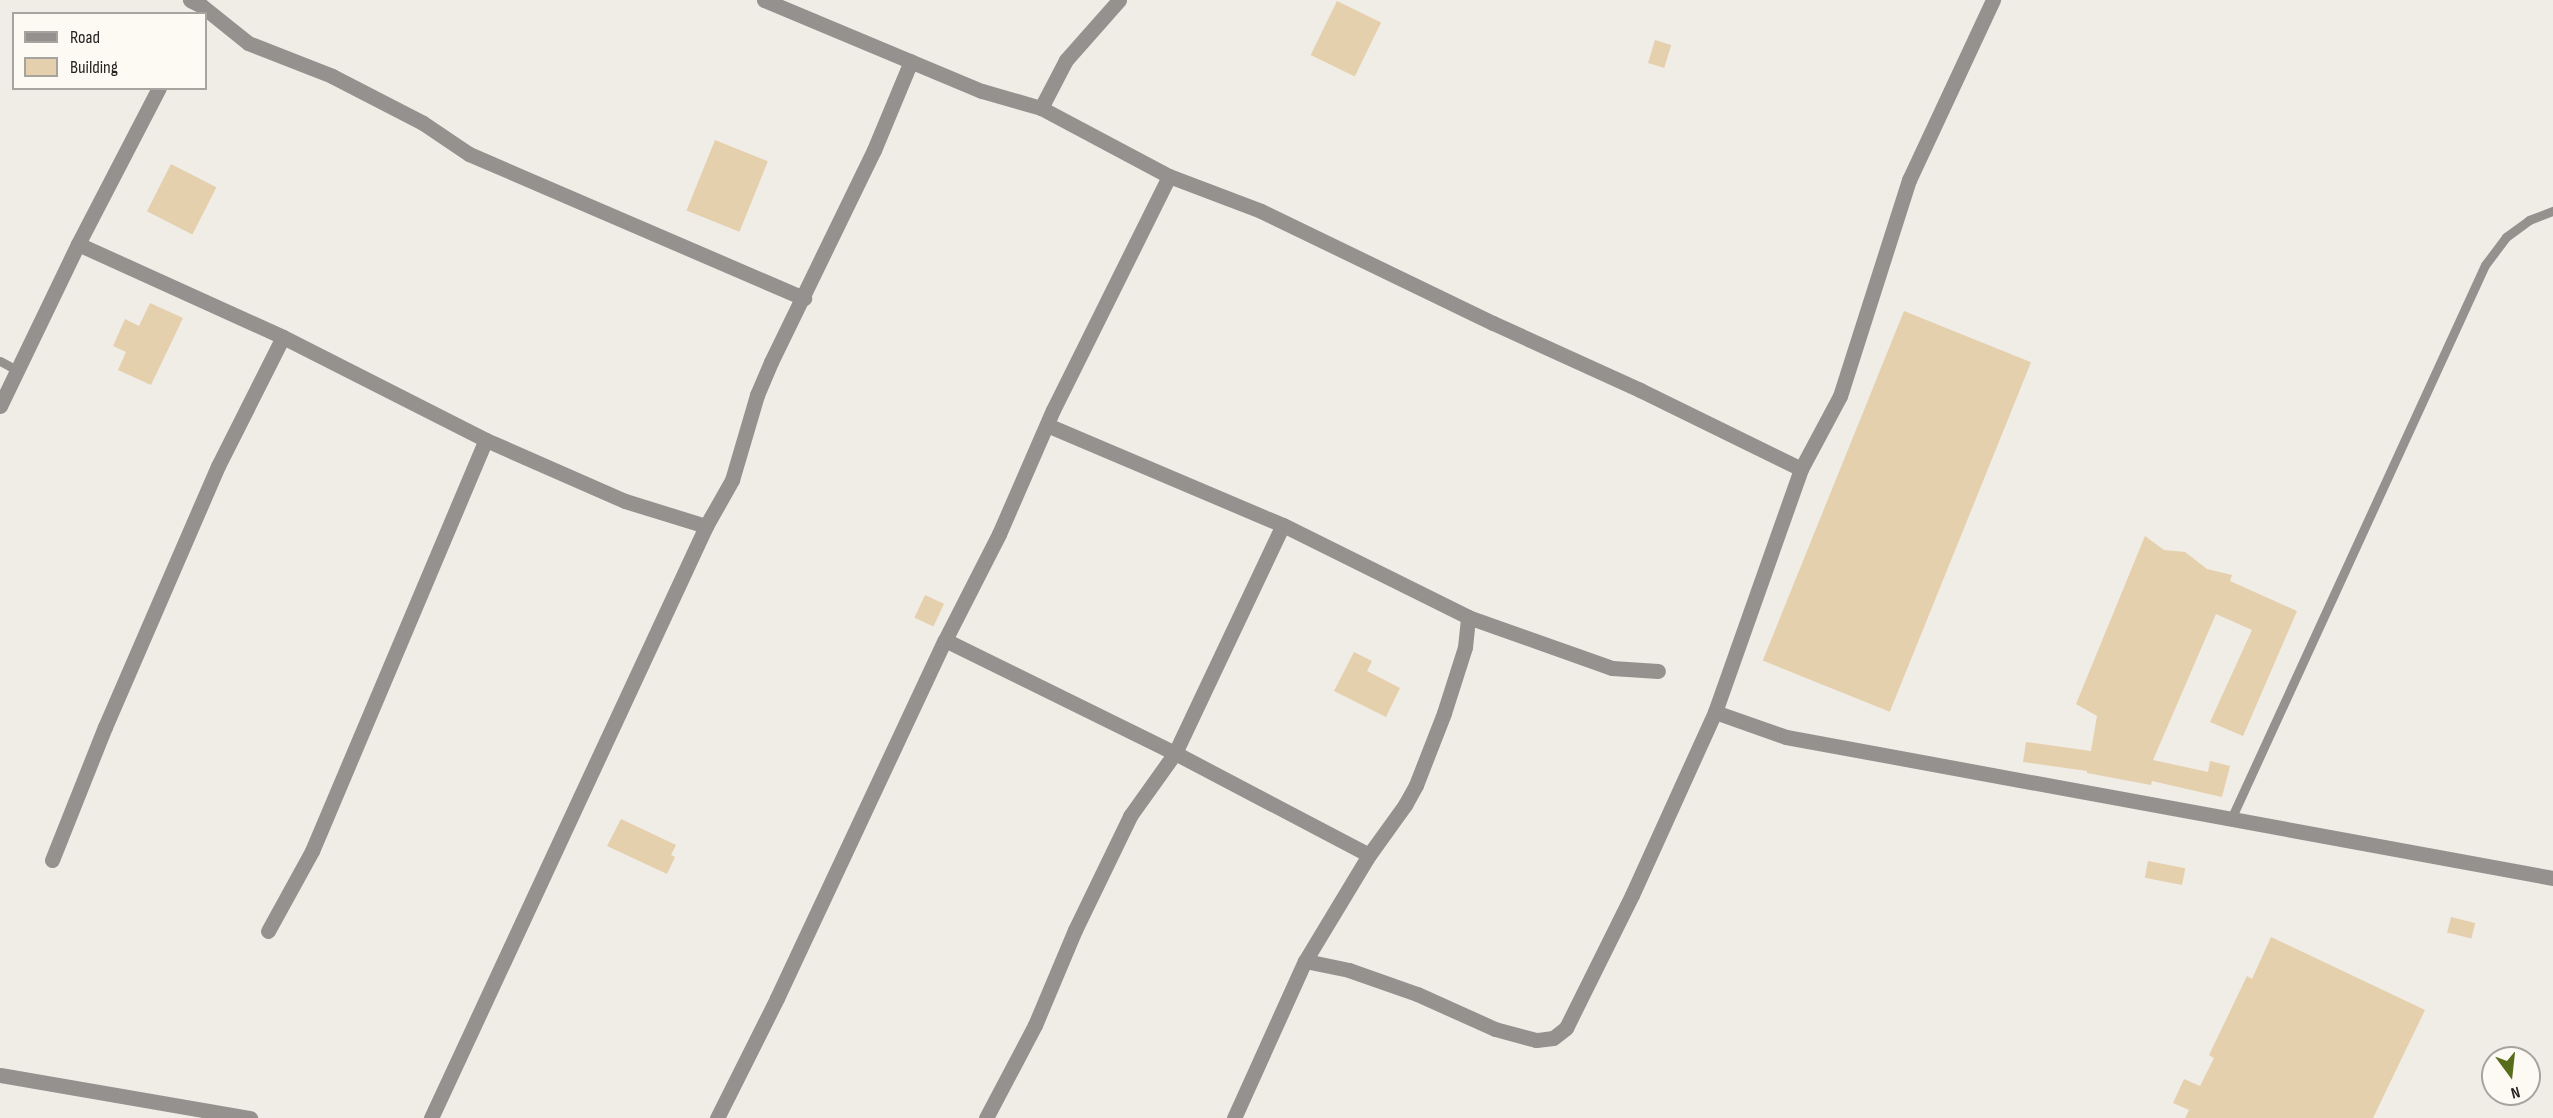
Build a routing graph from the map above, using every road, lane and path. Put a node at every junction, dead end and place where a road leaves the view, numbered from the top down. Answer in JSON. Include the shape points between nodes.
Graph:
{"nodes":[{"id":1,"x":764,"y":0,"type":"edge"},
{"id":2,"x":1119,"y":0,"type":"edge"},
{"id":3,"x":1993,"y":0,"type":"edge"},
{"id":4,"x":198,"y":5,"type":"edge"},
{"id":5,"x":911,"y":61,"type":"junction"},
{"id":6,"x":158,"y":90,"type":"edge"},
{"id":7,"x":1041,"y":108,"type":"junction"},
{"id":8,"x":1169,"y":176,"type":"junction"},
{"id":9,"x":2553,"y":211,"type":"edge"},
{"id":10,"x":78,"y":244,"type":"junction"},
{"id":11,"x":804,"y":298,"type":"junction"},
{"id":12,"x":283,"y":337,"type":"junction"},
{"id":13,"x":0,"y":361,"type":"edge"},
{"id":14,"x":17,"y":370,"type":"junction"},
{"id":15,"x":0,"y":406,"type":"edge"},
{"id":16,"x":1047,"y":425,"type":"junction"},
{"id":17,"x":486,"y":440,"type":"junction"},
{"id":18,"x":1801,"y":469,"type":"junction"},
{"id":19,"x":1283,"y":525,"type":"junction"},
{"id":20,"x":706,"y":526,"type":"junction"},
{"id":21,"x":1468,"y":617,"type":"junction"},
{"id":22,"x":945,"y":640,"type":"junction"},
{"id":23,"x":1658,"y":671,"type":"dead end"},
{"id":24,"x":1715,"y":712,"type":"junction"},
{"id":25,"x":1174,"y":753,"type":"junction"},
{"id":26,"x":2230,"y":819,"type":"junction"},
{"id":27,"x":1369,"y":855,"type":"junction"},
{"id":28,"x":52,"y":860,"type":"dead end"},
{"id":29,"x":2553,"y":878,"type":"edge"},
{"id":30,"x":268,"y":931,"type":"dead end"},
{"id":31,"x":1305,"y":961,"type":"junction"},
{"id":32,"x":0,"y":1075,"type":"edge"},
{"id":33,"x":250,"y":1118,"type":"edge"},
{"id":34,"x":431,"y":1118,"type":"edge"},
{"id":35,"x":717,"y":1118,"type":"edge"},
{"id":36,"x":986,"y":1118,"type":"edge"},
{"id":37,"x":1234,"y":1118,"type":"edge"}],
"edges":[{"from":1,"to":5,"type":"street"},
{"from":2,"to":7,"type":"street","via":[[1066,60]]},
{"from":3,"to":18,"type":"street","via":[[1909,180],[1840,396]]},
{"from":4,"to":11,"type":"street","via":[[248,43],[332,76],[423,123],[470,154]]},
{"from":5,"to":7,"type":"street","via":[[982,91]]},
{"from":5,"to":11,"type":"street"},
{"from":6,"to":10,"type":"street"},
{"from":7,"to":8,"type":"street"},
{"from":8,"to":16,"type":"street"},
{"from":8,"to":18,"type":"street","via":[[1261,211]]},
{"from":9,"to":26,"type":"lane","via":[[2529,220],[2506,237],[2485,265]]},
{"from":10,"to":12,"type":"street"},
{"from":10,"to":14,"type":"street"},
{"from":11,"to":20,"type":"street","via":[[757,395],[732,480]]},
{"from":12,"to":17,"type":"street"},
{"from":12,"to":28,"type":"street","via":[[218,466]]},
{"from":13,"to":14,"type":"lane"},
{"from":14,"to":15,"type":"street"},
{"from":16,"to":19,"type":"street"},
{"from":16,"to":22,"type":"street","via":[[999,534]]},
{"from":17,"to":20,"type":"street","via":[[625,501]]},
{"from":17,"to":30,"type":"street","via":[[312,851]]},
{"from":18,"to":24,"type":"street"},
{"from":19,"to":21,"type":"street"},
{"from":19,"to":25,"type":"street"},
{"from":20,"to":34,"type":"street"},
{"from":21,"to":23,"type":"street","via":[[1612,668]]},
{"from":21,"to":27,"type":"street","via":[[1465,647],[1416,785]]},
{"from":22,"to":25,"type":"street"},
{"from":22,"to":35,"type":"street"},
{"from":24,"to":26,"type":"street","via":[[1786,737]]},
{"from":24,"to":31,"type":"street","via":[[1566,1028],[1553,1038],[1536,1040],[1495,1029],[1417,994],[1358,973]]},
{"from":25,"to":27,"type":"street"},
{"from":25,"to":36,"type":"street","via":[[1130,816],[1035,1025]]},
{"from":26,"to":29,"type":"street"},
{"from":27,"to":31,"type":"street"},
{"from":31,"to":37,"type":"street"},
{"from":32,"to":33,"type":"street"}]}
